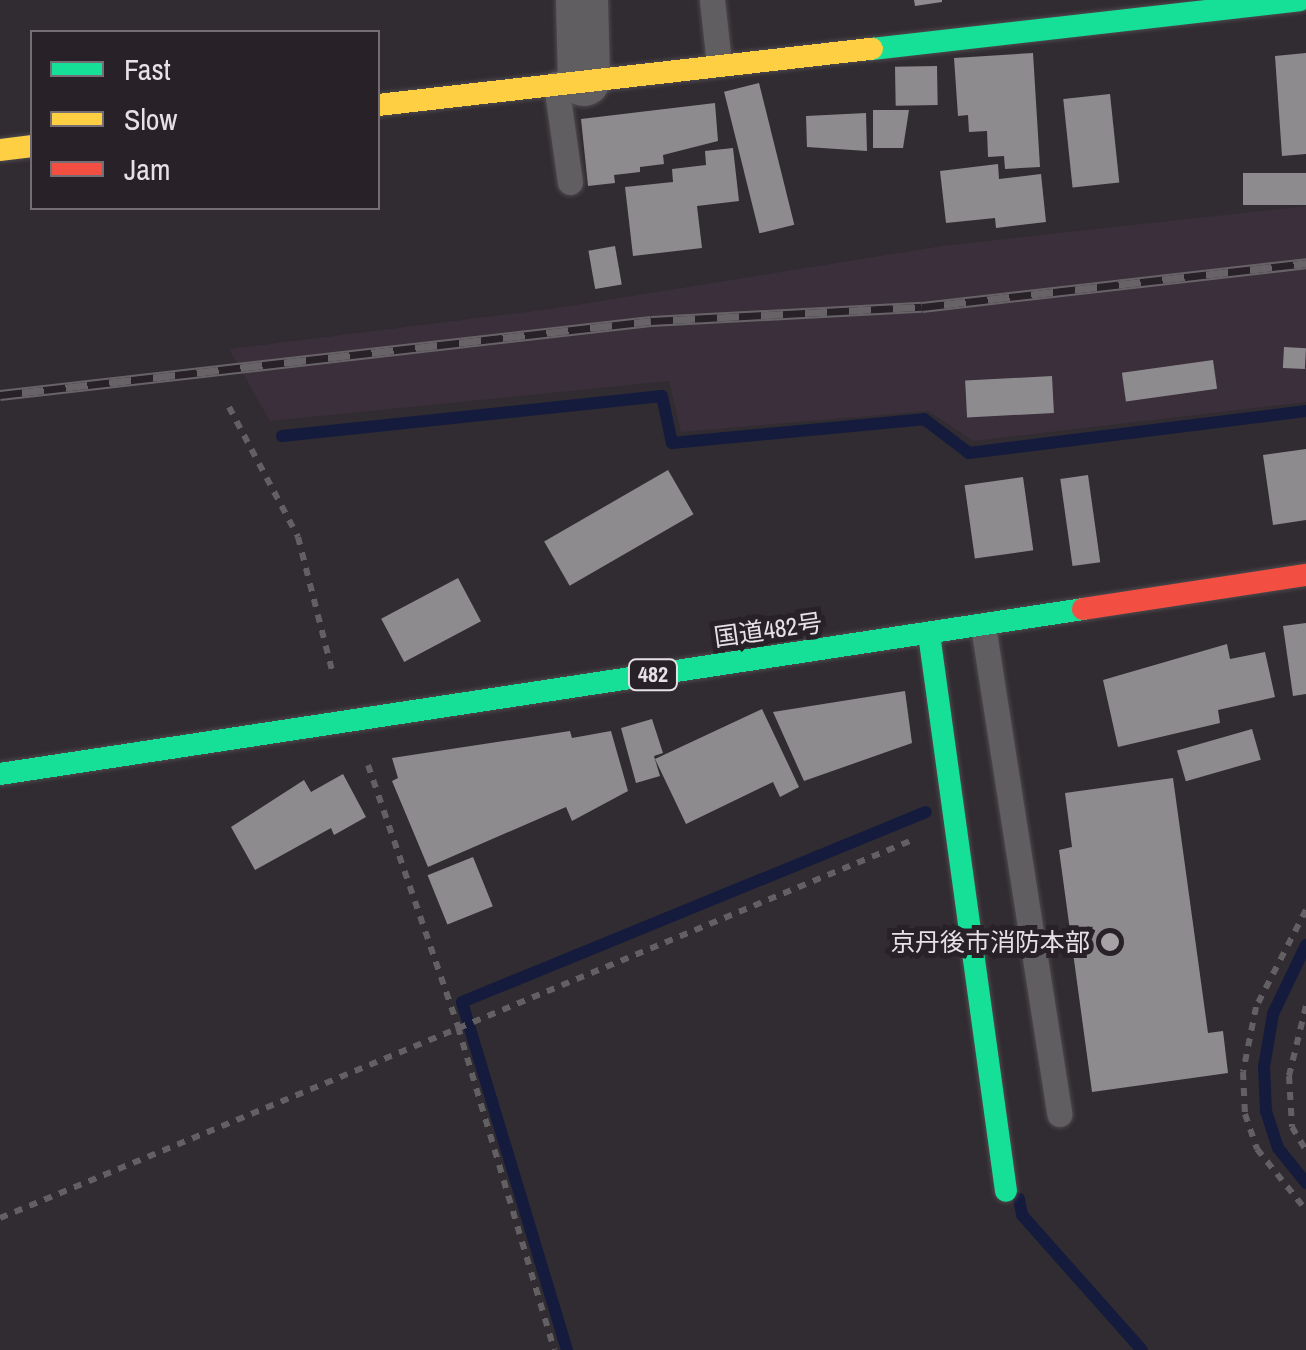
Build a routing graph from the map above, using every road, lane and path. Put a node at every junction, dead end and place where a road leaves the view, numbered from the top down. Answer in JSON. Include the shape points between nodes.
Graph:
{"nodes":[{"id":1,"x":582,"y":0,"type":"edge"},
{"id":2,"x":712,"y":0,"type":"edge"},
{"id":3,"x":1299,"y":0,"type":"edge"},
{"id":4,"x":719,"y":63,"type":"junction"},
{"id":5,"x":570,"y":82,"type":"junction"},
{"id":6,"x":380,"y":105,"type":"edge"},
{"id":7,"x":30,"y":146,"type":"edge"},
{"id":8,"x":0,"y":150,"type":"edge"},
{"id":9,"x":570,"y":182,"type":"dead end"},
{"id":10,"x":230,"y":407,"type":"dead end"},
{"id":11,"x":1306,"y":576,"type":"edge"},
{"id":12,"x":983,"y":626,"type":"junction"},
{"id":13,"x":928,"y":634,"type":"junction"},
{"id":14,"x":352,"y":720,"type":"junction"},
{"id":15,"x":0,"y":774,"type":"edge"},
{"id":16,"x":953,"y":824,"type":"junction"},
{"id":17,"x":1306,"y":910,"type":"edge"},
{"id":18,"x":1306,"y":1006,"type":"edge"},
{"id":19,"x":458,"y":1027,"type":"junction"},
{"id":20,"x":1059,"y":1114,"type":"dead end"},
{"id":21,"x":1306,"y":1150,"type":"edge"},
{"id":22,"x":1006,"y":1190,"type":"dead end"},
{"id":23,"x":1306,"y":1210,"type":"edge"},
{"id":24,"x":0,"y":1218,"type":"edge"},
{"id":25,"x":554,"y":1350,"type":"edge"}],
"edges":[{"from":1,"to":5,"type":"street"},
{"from":2,"to":4,"type":"lane"},
{"from":3,"to":4,"type":"main road"},
{"from":4,"to":5,"type":"main road"},
{"from":5,"to":6,"type":"main road"},
{"from":5,"to":9,"type":"lane"},
{"from":7,"to":8,"type":"main road"},
{"from":10,"to":14,"type":"path","via":[[298,538],[328,660]]},
{"from":11,"to":12,"type":"main road","name":"国道482号","number":"482"},
{"from":12,"to":13,"type":"main road","name":"国道482号","number":"482"},
{"from":12,"to":20,"type":"lane"},
{"from":13,"to":14,"type":"main road","name":"国道482号","number":"482"},
{"from":13,"to":16,"type":"main road"},
{"from":14,"to":15,"type":"main road","name":"国道482号","number":"482"},
{"from":14,"to":19,"type":"path"},
{"from":16,"to":19,"type":"path"},
{"from":16,"to":22,"type":"main road"},
{"from":17,"to":23,"type":"path","via":[[1256,1007],[1243,1072],[1245,1114],[1257,1149]]},
{"from":18,"to":21,"type":"path","via":[[1289,1076],[1292,1126]]},
{"from":19,"to":24,"type":"path"},
{"from":19,"to":25,"type":"path"}]}
